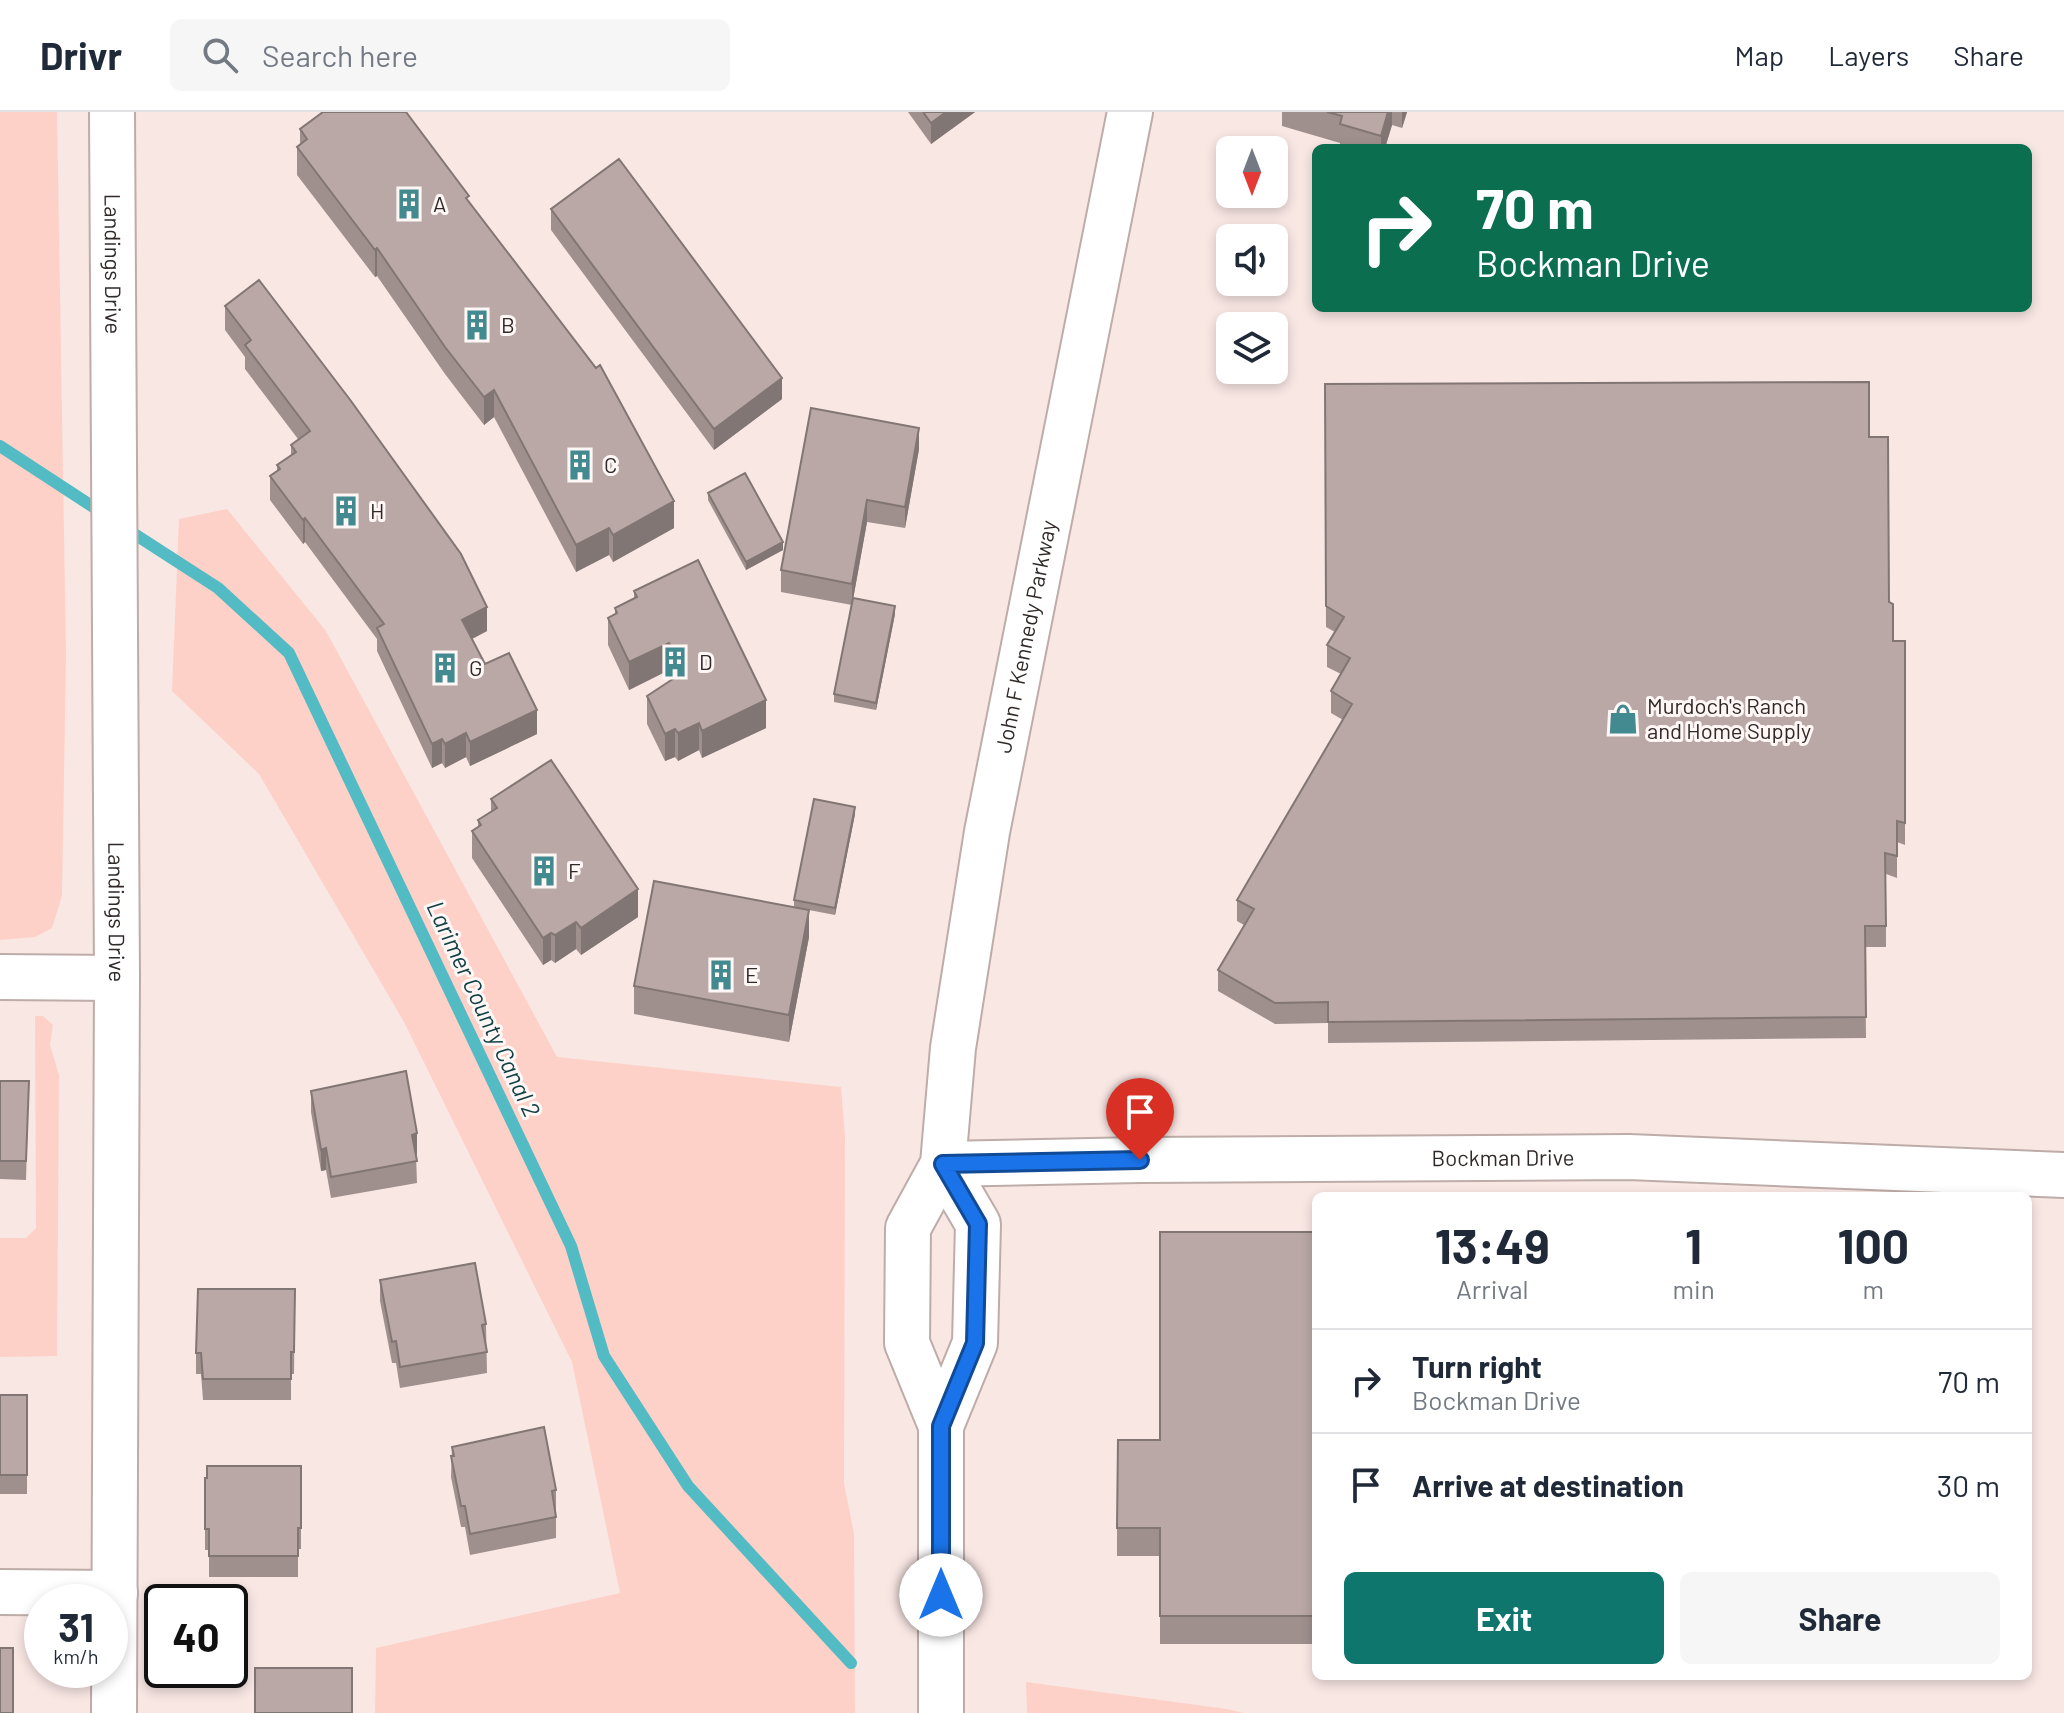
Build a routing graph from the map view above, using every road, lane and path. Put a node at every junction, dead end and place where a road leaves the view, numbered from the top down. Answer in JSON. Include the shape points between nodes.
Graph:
{"nodes":[{"id":1,"x":112,"y":112,"type":"edge"},
{"id":2,"x":1130,"y":112,"type":"edge"},
{"id":3,"x":0,"y":977,"type":"edge"},
{"id":4,"x":117,"y":978,"type":"junction"},
{"id":5,"x":943,"y":1164,"type":"junction"},
{"id":6,"x":2064,"y":1175,"type":"edge"},
{"id":7,"x":941,"y":1426,"type":"junction"},
{"id":8,"x":115,"y":1584,"type":"edge"},
{"id":9,"x":0,"y":1592,"type":"edge"},
{"id":10,"x":24,"y":1592,"type":"edge"},
{"id":11,"x":114,"y":1688,"type":"edge"},
{"id":12,"x":114,"y":1713,"type":"edge"},
{"id":13,"x":941,"y":1713,"type":"edge"}],
"edges":[{"from":1,"to":4,"type":"street","name":"Landings Drive"},
{"from":2,"to":5,"type":"street","name":"John F Kennedy Parkway","via":[[987,832],[953,1048]]},
{"from":3,"to":4,"type":"street"},
{"from":4,"to":8,"type":"street","name":"Landings Drive"},
{"from":5,"to":6,"type":"street","name":"Bockman Drive","via":[[1629,1157]]},
{"from":5,"to":7,"type":"street","name":"John F Kennedy Parkway","via":[[908,1228],[907,1343]]},
{"from":5,"to":7,"type":"street","name":"John F Kennedy Parkway","via":[[978,1224],[975,1343]]},
{"from":7,"to":13,"type":"street","name":"John F Kennedy Parkway"},
{"from":9,"to":10,"type":"street"},
{"from":11,"to":12,"type":"street","name":"Landings Drive"}]}
